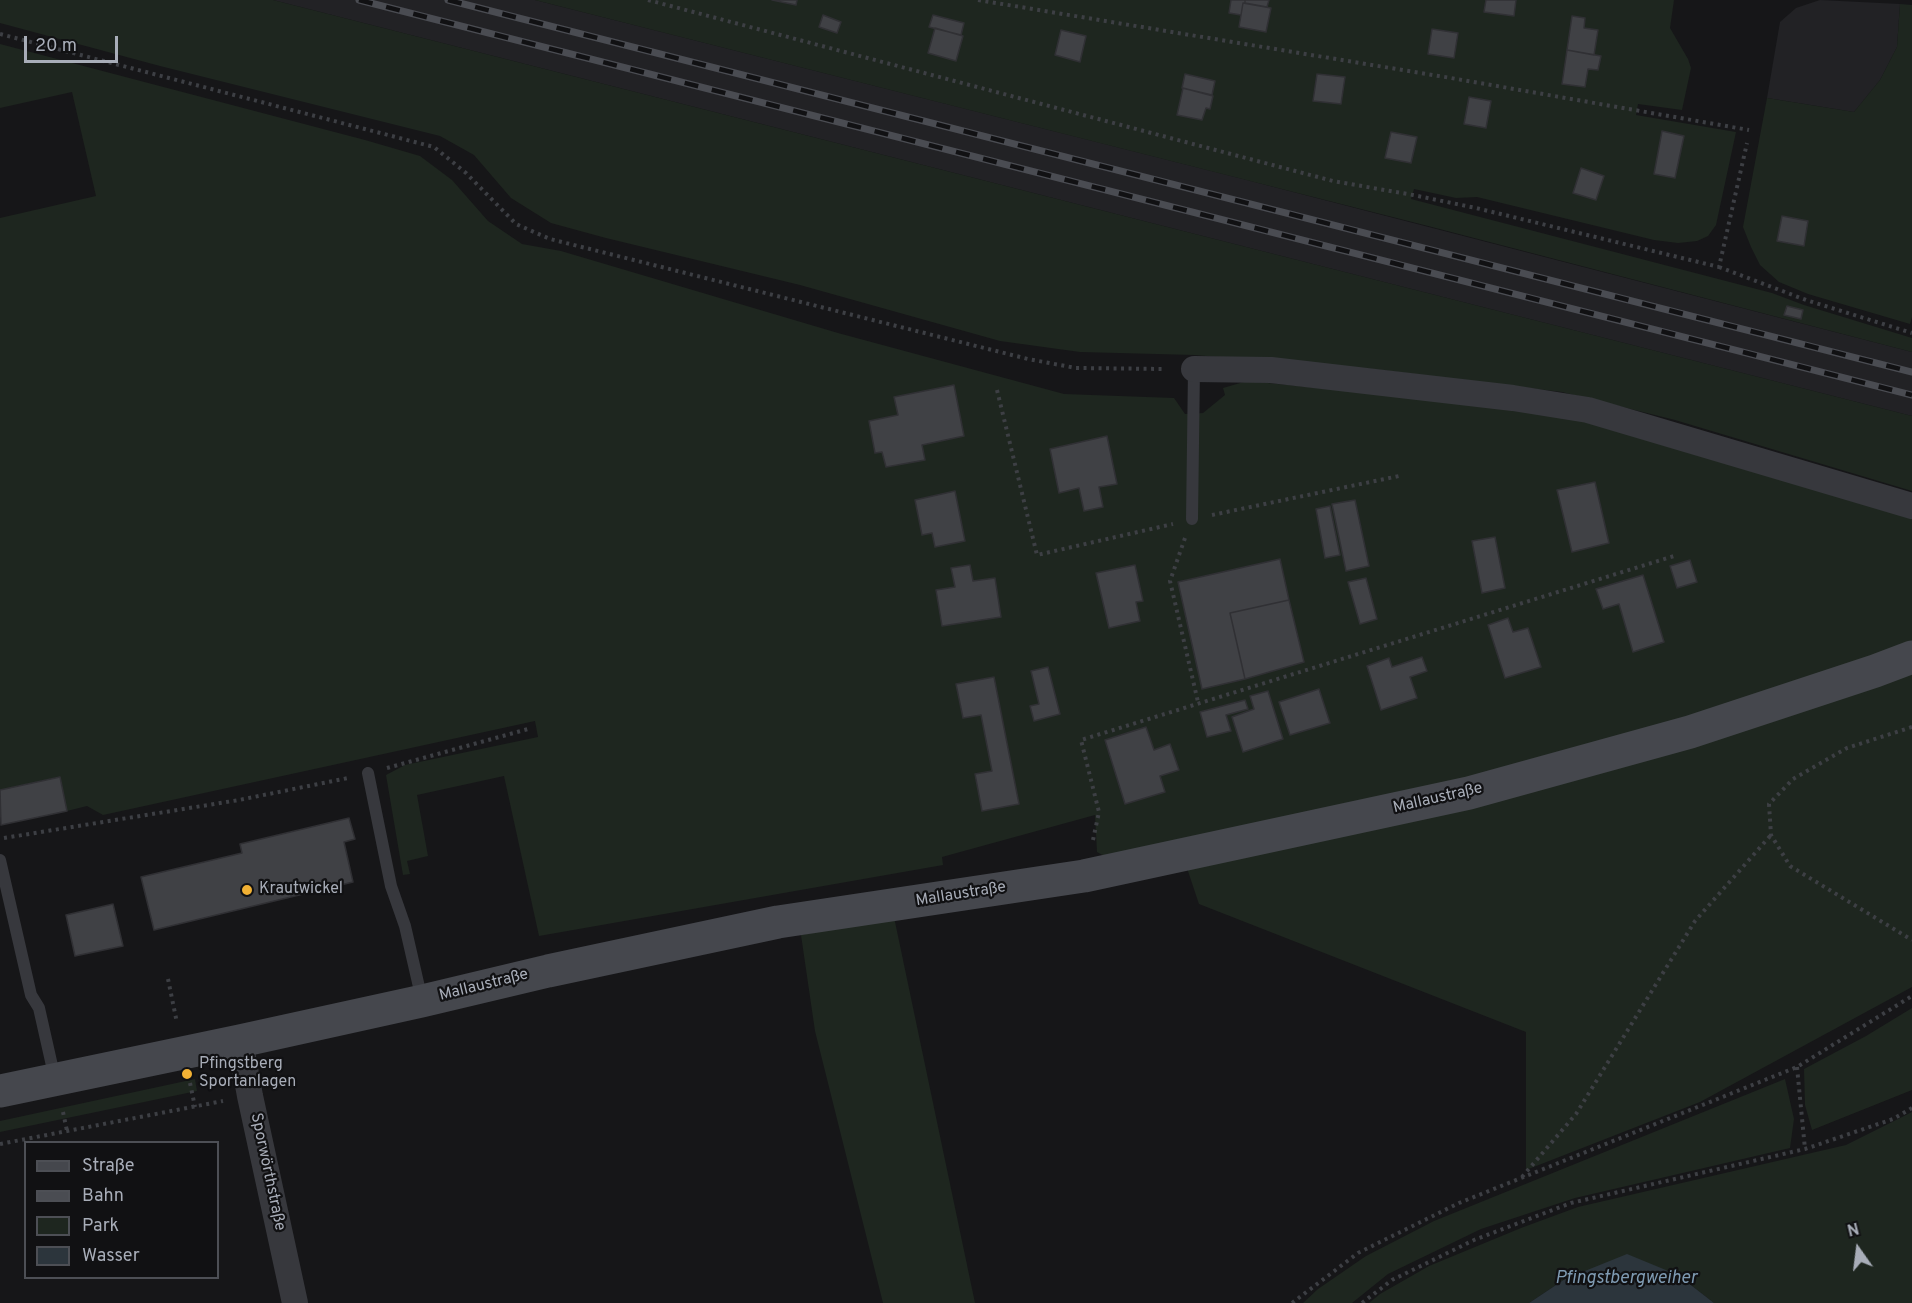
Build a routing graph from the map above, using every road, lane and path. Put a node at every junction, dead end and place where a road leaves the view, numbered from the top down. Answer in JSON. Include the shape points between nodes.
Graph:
{"nodes":[{"id":1,"x":648,"y":0,"type":"edge"},
{"id":2,"x":978,"y":0,"type":"edge"},
{"id":3,"x":0,"y":34,"type":"edge"},
{"id":4,"x":1749,"y":130,"type":"dead end"},
{"id":5,"x":1747,"y":143,"type":"dead end"},
{"id":6,"x":1719,"y":267,"type":"junction"},
{"id":7,"x":1912,"y":333,"type":"edge"},
{"id":8,"x":1194,"y":369,"type":"junction"},
{"id":9,"x":997,"y":390,"type":"dead end"},
{"id":10,"x":1399,"y":476,"type":"dead end"},
{"id":11,"x":1912,"y":506,"type":"edge"},
{"id":12,"x":1192,"y":519,"type":"junction"},
{"id":13,"x":1674,"y":556,"type":"dead end"},
{"id":14,"x":1912,"y":657,"type":"edge"},
{"id":15,"x":1198,"y":702,"type":"junction"},
{"id":16,"x":1912,"y":727,"type":"edge"},
{"id":17,"x":528,"y":729,"type":"dead end"},
{"id":18,"x":368,"y":773,"type":"junction"},
{"id":19,"x":1772,"y":835,"type":"junction"},
{"id":20,"x":0,"y":838,"type":"edge"},
{"id":21,"x":0,"y":860,"type":"edge"},
{"id":22,"x":1084,"y":876,"type":"junction"},
{"id":23,"x":1912,"y":940,"type":"edge"},
{"id":24,"x":1912,"y":996,"type":"edge"},
{"id":25,"x":422,"y":1001,"type":"junction"},
{"id":26,"x":240,"y":1041,"type":"junction"},
{"id":27,"x":1797,"y":1067,"type":"junction"},
{"id":28,"x":56,"y":1080,"type":"junction"},
{"id":29,"x":0,"y":1092,"type":"edge"},
{"id":30,"x":250,"y":1096,"type":"junction"},
{"id":31,"x":1912,"y":1108,"type":"edge"},
{"id":32,"x":0,"y":1144,"type":"edge"},
{"id":33,"x":1805,"y":1149,"type":"junction"},
{"id":34,"x":1522,"y":1178,"type":"junction"},
{"id":35,"x":295,"y":1303,"type":"edge"},
{"id":36,"x":1292,"y":1303,"type":"edge"},
{"id":37,"x":1362,"y":1303,"type":"edge"}],
"edges":[{"from":1,"to":6,"type":"path","via":[[1333,181],[1476,208]]},
{"from":2,"to":4,"type":"path"},
{"from":3,"to":8,"type":"path","via":[[435,147],[516,224],[550,239],[1028,359],[1076,368]]},
{"from":5,"to":6,"type":"path"},
{"from":6,"to":7,"type":"path","via":[[1806,300]]},
{"from":8,"to":11,"type":"street","via":[[1271,370],[1588,410]]},
{"from":8,"to":12,"type":"lane"},
{"from":9,"to":12,"type":"path","via":[[1037,555]]},
{"from":10,"to":12,"type":"path"},
{"from":12,"to":15,"type":"path","via":[[1170,581]]},
{"from":13,"to":15,"type":"path"},
{"from":14,"to":22,"type":"street","name":"Mallaustraße","via":[[1690,732],[1469,793]]},
{"from":15,"to":22,"type":"path","via":[[1082,740],[1100,812]]},
{"from":16,"to":19,"type":"path","via":[[1847,748],[1793,778],[1769,804]]},
{"from":17,"to":18,"type":"path"},
{"from":18,"to":20,"type":"path","via":[[239,800]]},
{"from":18,"to":25,"type":"lane","via":[[391,886]]},
{"from":19,"to":23,"type":"path","via":[[1790,866]]},
{"from":19,"to":34,"type":"path","via":[[1695,921],[1576,1114]]},
{"from":21,"to":28,"type":"lane","via":[[31,995],[39,1008]]},
{"from":22,"to":25,"type":"street","name":"Mallaustraße","via":[[778,922]]},
{"from":24,"to":27,"type":"path"},
{"from":25,"to":26,"type":"street","name":"Mallaustraße"},
{"from":26,"to":28,"type":"street","name":"Mallaustraße"},
{"from":26,"to":30,"type":"street","name":"Sporwörthstraße"},
{"from":27,"to":33,"type":"path"},
{"from":27,"to":34,"type":"path"},
{"from":28,"to":29,"type":"street","name":"Mallaustraße"},
{"from":30,"to":32,"type":"path"},
{"from":30,"to":35,"type":"street","name":"Sporwörthstraße"},
{"from":31,"to":33,"type":"path","via":[[1893,1119]]},
{"from":33,"to":37,"type":"path","via":[[1571,1203],[1474,1240],[1392,1280]]},
{"from":34,"to":36,"type":"path","via":[[1459,1203],[1358,1252]]}]}
